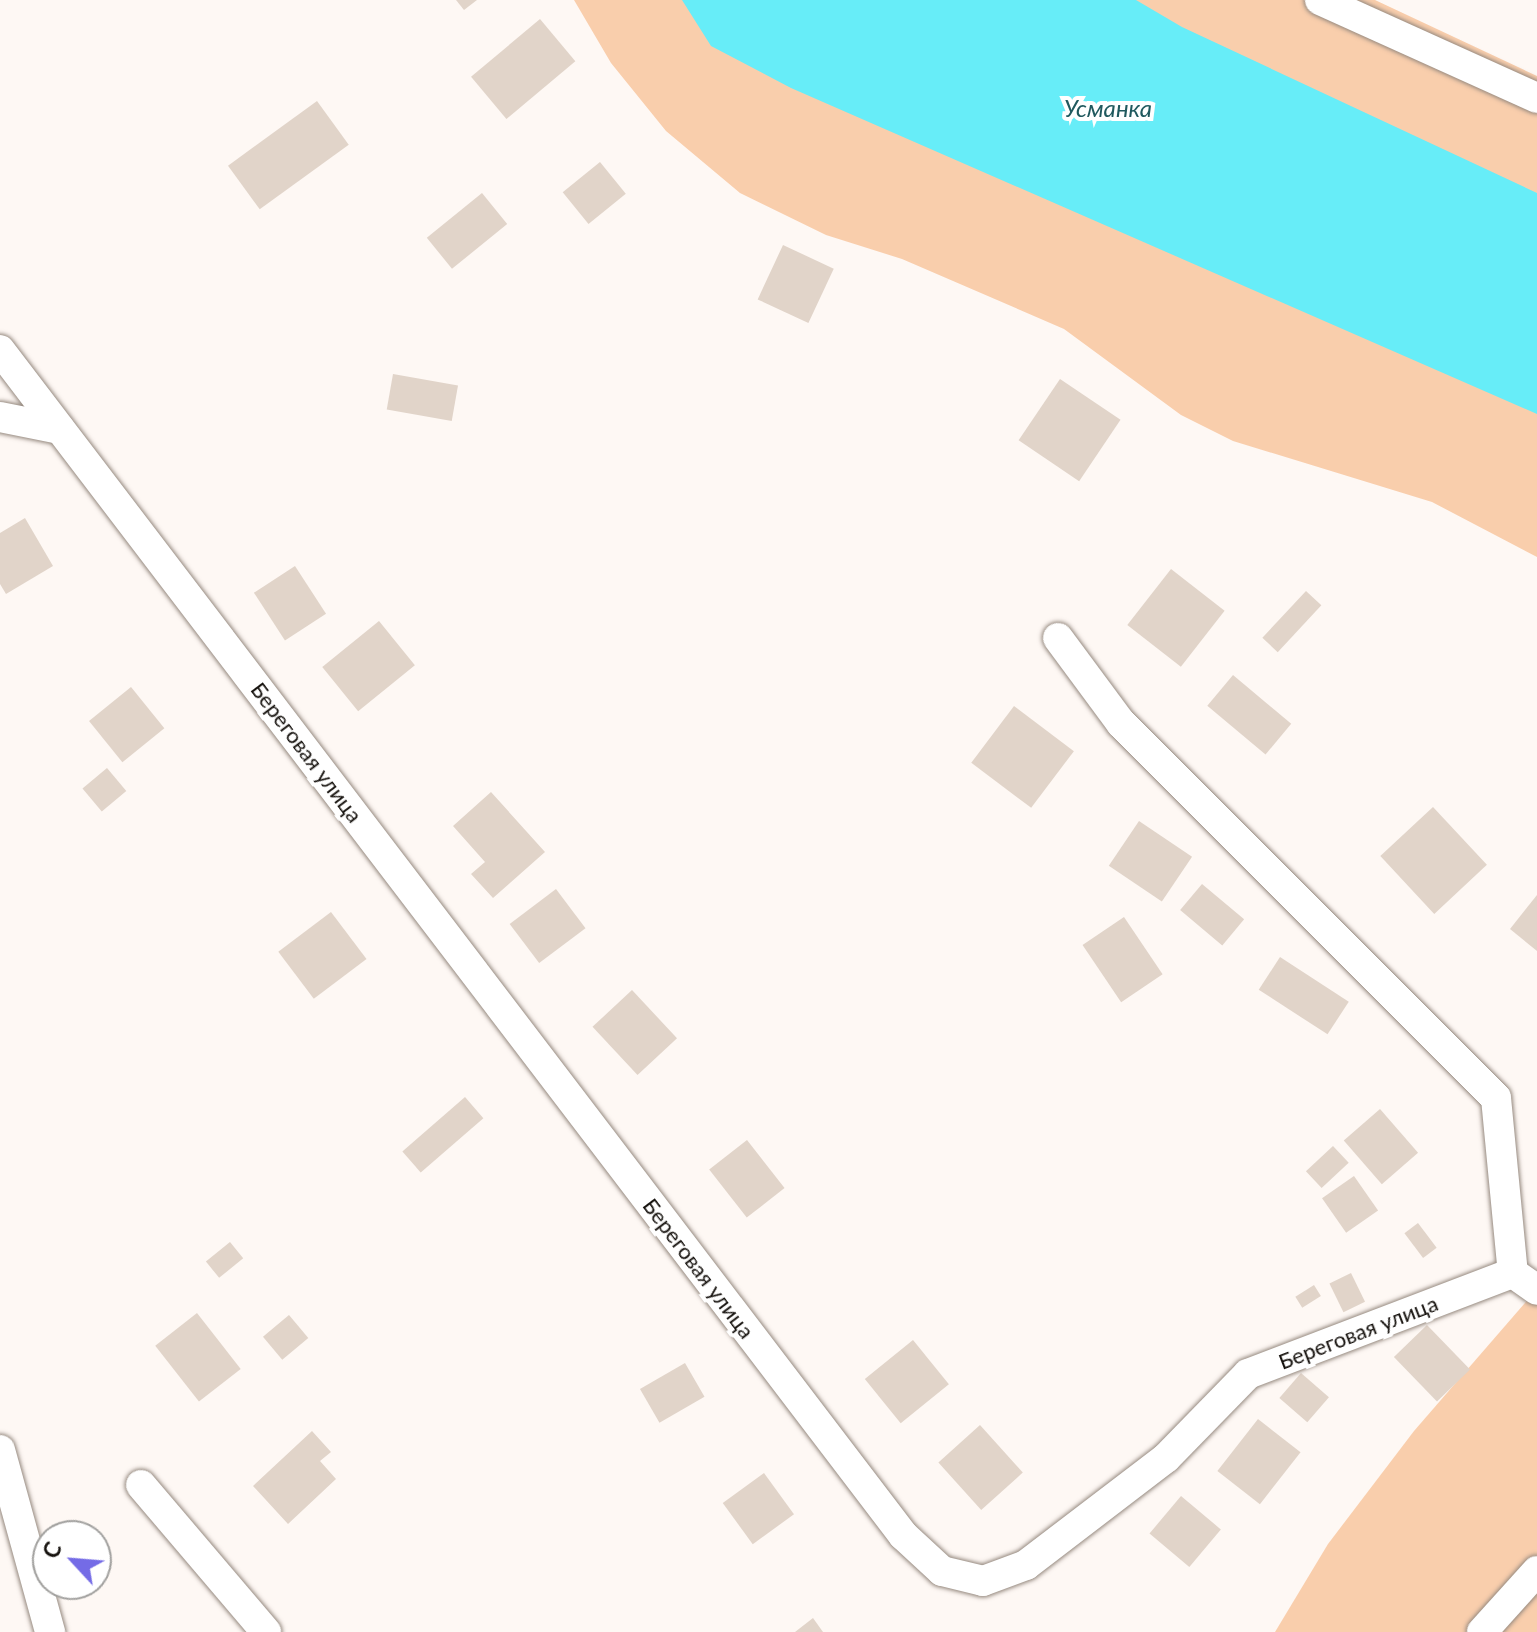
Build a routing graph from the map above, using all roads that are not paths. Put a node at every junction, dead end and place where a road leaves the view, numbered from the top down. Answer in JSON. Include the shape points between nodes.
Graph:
{"nodes":[{"id":1,"x":1320,"y":0,"type":"edge"},
{"id":2,"x":1537,"y":98,"type":"edge"},
{"id":3,"x":0,"y":350,"type":"edge"},
{"id":4,"x":0,"y":417,"type":"edge"},
{"id":5,"x":60,"y":429,"type":"junction"},
{"id":6,"x":1058,"y":638,"type":"dead end"},
{"id":7,"x":1525,"y":1282,"type":"edge"},
{"id":8,"x":0,"y":1450,"type":"edge"},
{"id":9,"x":141,"y":1485,"type":"dead end"},
{"id":10,"x":1537,"y":1571,"type":"edge"},
{"id":11,"x":50,"y":1632,"type":"edge"},
{"id":12,"x":266,"y":1632,"type":"edge"},
{"id":13,"x":1482,"y":1632,"type":"edge"}],
"edges":[{"from":1,"to":2,"type":"street"},
{"from":3,"to":5,"type":"street","name":"Береговая улица"},
{"from":4,"to":5,"type":"street"},
{"from":5,"to":7,"type":"street","name":"Береговая улица","via":[[903,1535],[942,1571],[983,1581],[1026,1565],[1166,1458],[1248,1374]]},
{"from":6,"to":7,"type":"street","name":"Береговая улица","via":[[1121,723],[1496,1098]]},
{"from":8,"to":11,"type":"street"},
{"from":9,"to":12,"type":"street"},
{"from":10,"to":13,"type":"street"}]}
